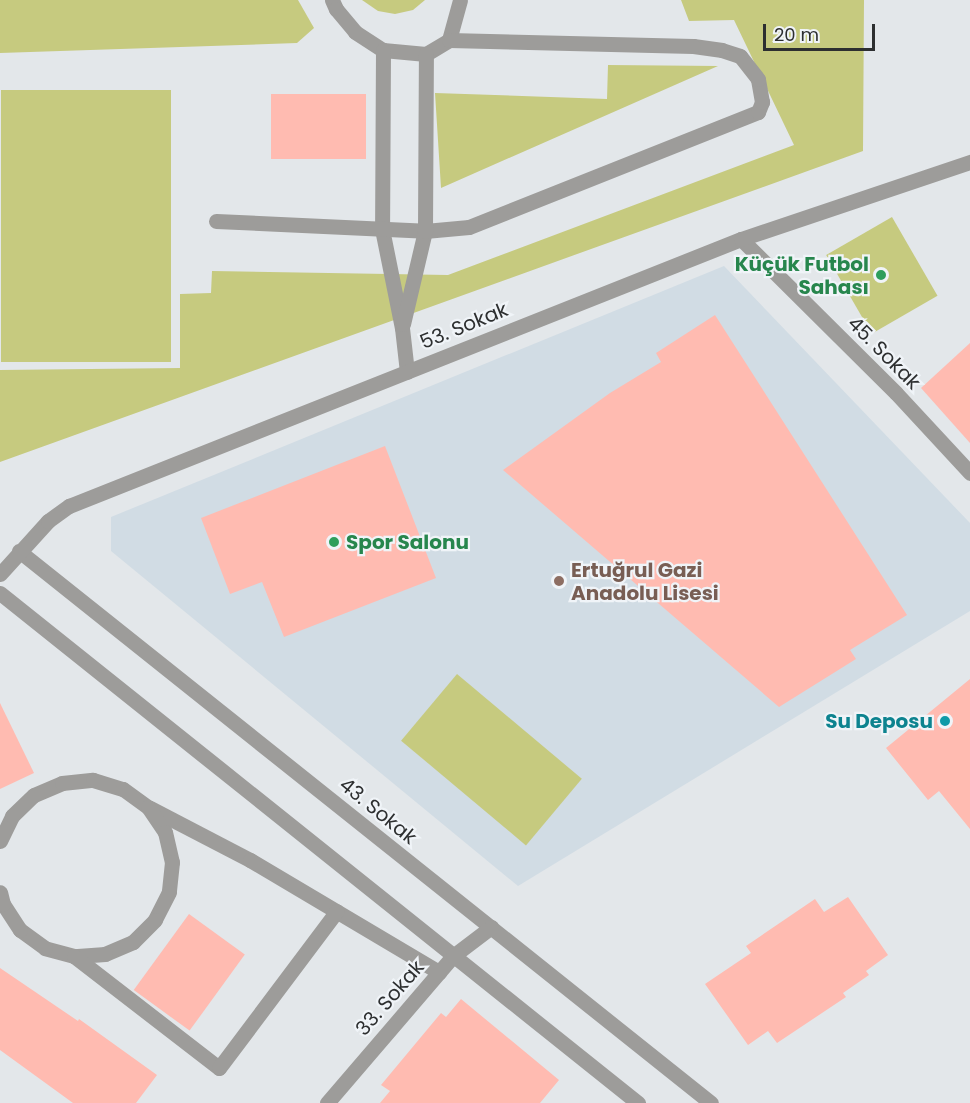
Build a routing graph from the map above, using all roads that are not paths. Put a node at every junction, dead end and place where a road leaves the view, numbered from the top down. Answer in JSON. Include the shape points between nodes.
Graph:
{"nodes":[{"id":1,"x":332,"y":0,"type":"edge"},
{"id":2,"x":460,"y":0,"type":"edge"},
{"id":3,"x":449,"y":40,"type":"junction"},
{"id":4,"x":383,"y":50,"type":"junction"},
{"id":5,"x":426,"y":54,"type":"junction"},
{"id":6,"x":970,"y":162,"type":"edge"},
{"id":7,"x":216,"y":221,"type":"dead end"},
{"id":8,"x":382,"y":229,"type":"junction"},
{"id":9,"x":425,"y":231,"type":"junction"},
{"id":10,"x":741,"y":239,"type":"junction"},
{"id":11,"x":402,"y":328,"type":"junction"},
{"id":12,"x":407,"y":372,"type":"junction"},
{"id":13,"x":970,"y":473,"type":"edge"},
{"id":14,"x":19,"y":551,"type":"junction"},
{"id":15,"x":0,"y":574,"type":"edge"},
{"id":16,"x":0,"y":593,"type":"edge"},
{"id":17,"x":148,"y":807,"type":"junction"},
{"id":18,"x":0,"y":841,"type":"edge"},
{"id":19,"x":0,"y":892,"type":"edge"},
{"id":20,"x":337,"y":911,"type":"junction"},
{"id":21,"x":491,"y":927,"type":"junction"},
{"id":22,"x":74,"y":956,"type":"junction"},
{"id":23,"x":453,"y":956,"type":"junction"},
{"id":24,"x":439,"y":972,"type":"junction"},
{"id":25,"x":327,"y":1103,"type":"edge"},
{"id":26,"x":638,"y":1103,"type":"edge"},
{"id":27,"x":711,"y":1103,"type":"edge"}],
"edges":[{"from":1,"to":4,"type":"street","via":[[355,32]]},
{"from":2,"to":3,"type":"street"},
{"from":3,"to":5,"type":"street"},
{"from":3,"to":9,"type":"street","via":[[722,50],[740,56],[758,79],[762,102],[758,112],[469,227]]},
{"from":4,"to":5,"type":"street"},
{"from":4,"to":8,"type":"street"},
{"from":5,"to":9,"type":"street"},
{"from":6,"to":10,"type":"street","name":"53. Sokak"},
{"from":7,"to":8,"type":"street"},
{"from":8,"to":9,"type":"street"},
{"from":8,"to":11,"type":"street"},
{"from":9,"to":11,"type":"street"},
{"from":10,"to":12,"type":"street","name":"53. Sokak"},
{"from":10,"to":13,"type":"street","name":"45. Sokak","via":[[896,393]]},
{"from":11,"to":12,"type":"street"},
{"from":12,"to":14,"type":"street","name":"53. Sokak","via":[[69,506],[48,520]]},
{"from":14,"to":15,"type":"street","name":"53. Sokak"},
{"from":14,"to":21,"type":"street","name":"43. Sokak"},
{"from":16,"to":23,"type":"street"},
{"from":17,"to":18,"type":"street","via":[[123,789],[93,780],[63,783],[34,795],[12,816]]},
{"from":17,"to":20,"type":"street"},
{"from":17,"to":22,"type":"street","via":[[165,832],[172,862],[169,892],[155,920],[133,942],[105,954]]},
{"from":19,"to":22,"type":"street","via":[[20,930],[45,948]]},
{"from":20,"to":22,"type":"street","via":[[219,1068]]},
{"from":20,"to":24,"type":"street"},
{"from":21,"to":23,"type":"street","name":"33. Sokak"},
{"from":21,"to":27,"type":"street","name":"43. Sokak"},
{"from":23,"to":24,"type":"street","name":"33. Sokak"},
{"from":23,"to":26,"type":"street"},
{"from":24,"to":25,"type":"street","name":"33. Sokak"}]}
